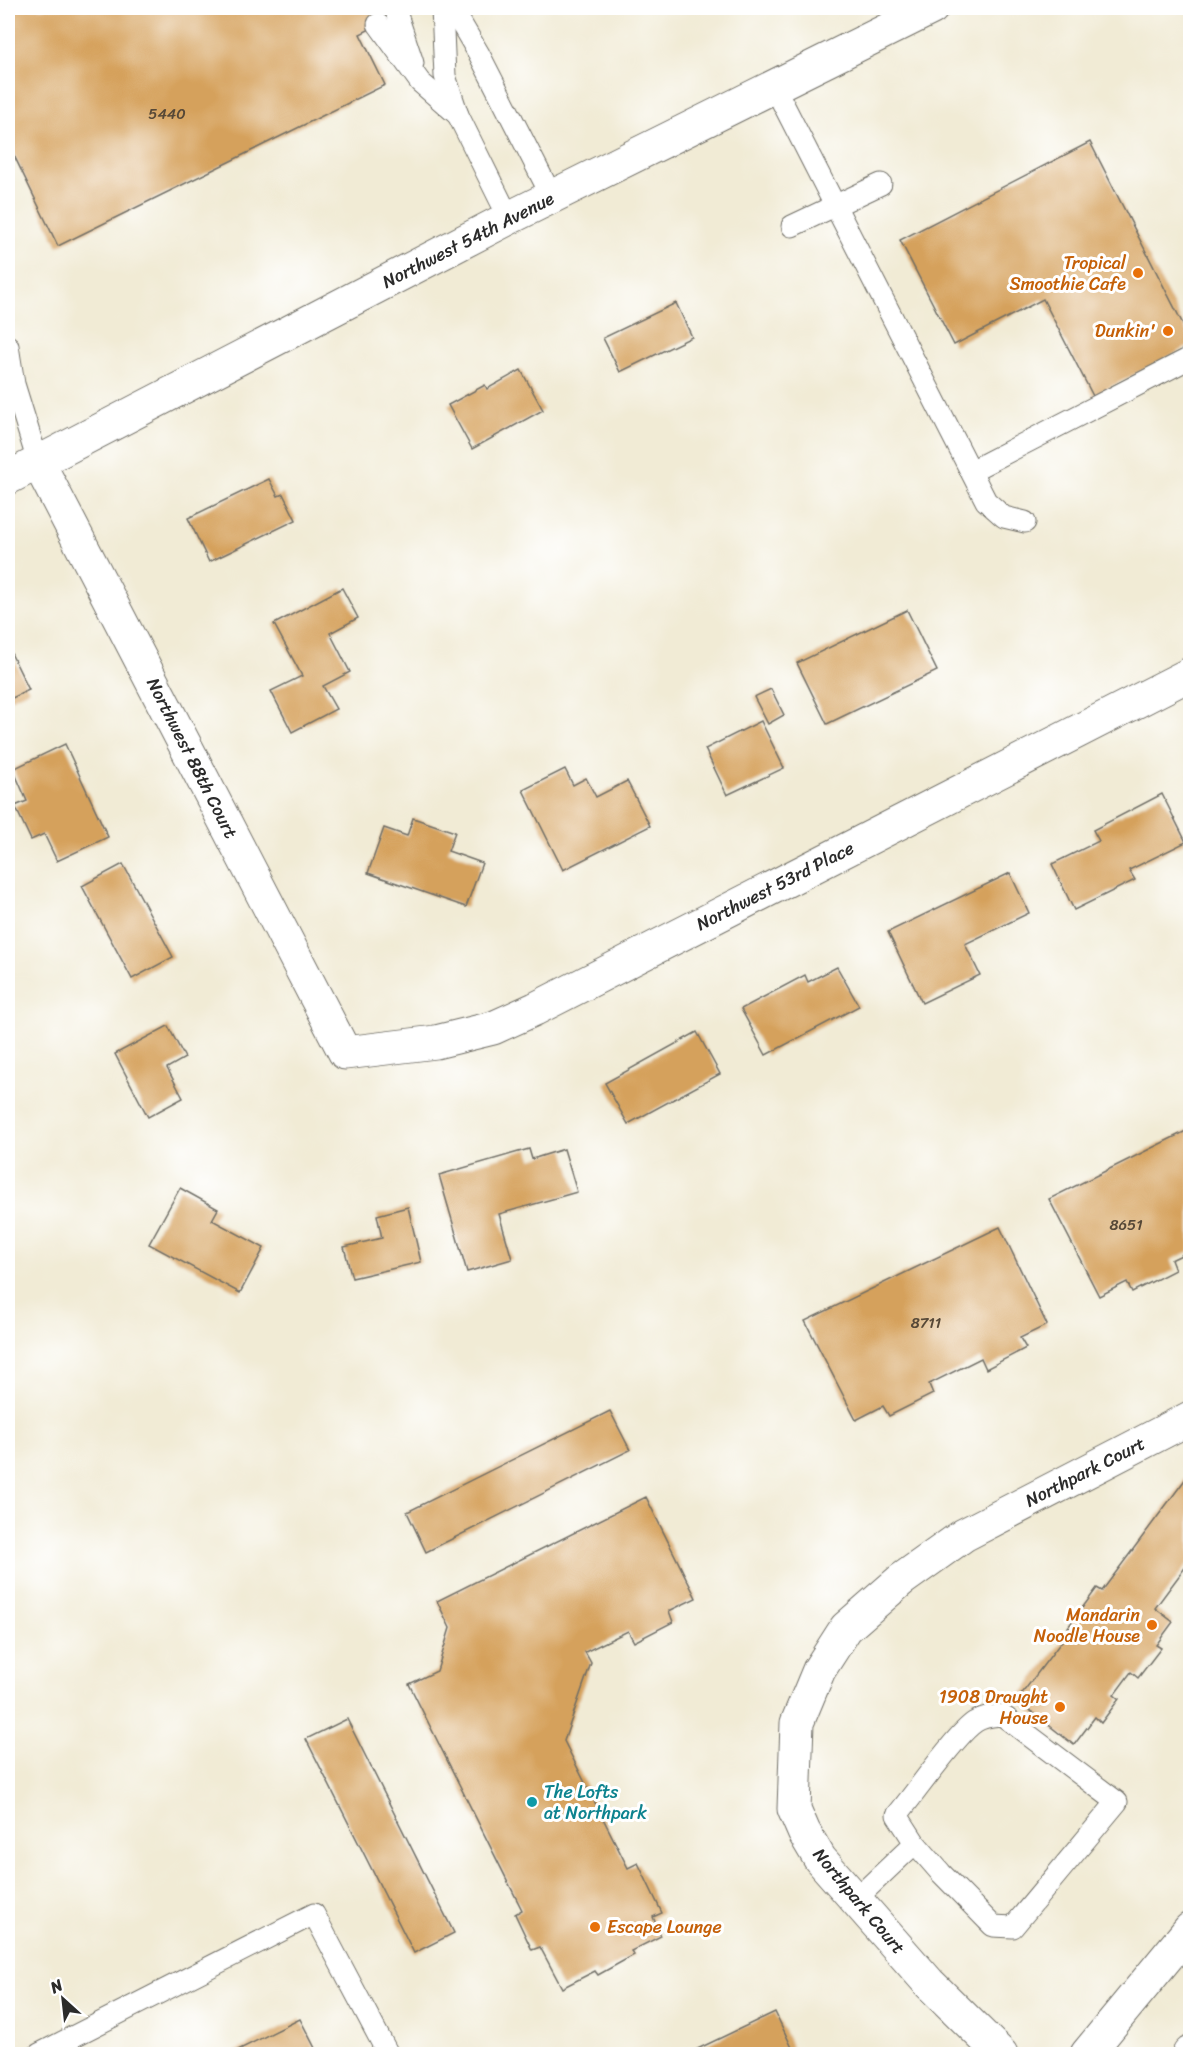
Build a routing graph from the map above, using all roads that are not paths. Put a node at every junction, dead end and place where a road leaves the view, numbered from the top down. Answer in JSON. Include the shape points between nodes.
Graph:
{"nodes":[{"id":1,"x":442,"y":8,"type":"edge"},
{"id":2,"x":452,"y":8,"type":"edge"},
{"id":3,"x":932,"y":8,"type":"edge"},
{"id":4,"x":398,"y":15,"type":"dead end"},
{"id":5,"x":378,"y":24,"type":"dead end"},
{"id":6,"x":420,"y":82,"type":"junction"},
{"id":7,"x":774,"y":86,"type":"junction"},
{"id":8,"x":458,"y":115,"type":"junction"},
{"id":9,"x":881,"y":184,"type":"dead end"},
{"id":10,"x":552,"y":197,"type":"junction"},
{"id":11,"x":836,"y":205,"type":"junction"},
{"id":12,"x":509,"y":218,"type":"junction"},
{"id":13,"x":792,"y":226,"type":"dead end"},
{"id":14,"x":8,"y":346,"type":"edge"},
{"id":15,"x":1191,"y":358,"type":"edge"},
{"id":16,"x":38,"y":462,"type":"junction"},
{"id":17,"x":971,"y":471,"type":"junction"},
{"id":18,"x":8,"y":478,"type":"edge"},
{"id":19,"x":1025,"y":522,"type":"dead end"},
{"id":20,"x":1191,"y":674,"type":"edge"},
{"id":21,"x":345,"y":1053,"type":"joint"},
{"id":22,"x":1191,"y":1418,"type":"edge"},
{"id":23,"x":915,"y":1843,"type":"junction"},
{"id":24,"x":855,"y":1900,"type":"junction"},
{"id":25,"x":1191,"y":1929,"type":"edge"},
{"id":26,"x":39,"y":2055,"type":"edge"},
{"id":27,"x":388,"y":2055,"type":"edge"},
{"id":28,"x":1001,"y":2055,"type":"edge"},
{"id":29,"x":1087,"y":2055,"type":"edge"}],
"edges":[{"from":1,"to":8,"type":"lane","via":[[445,76]]},
{"from":2,"to":10,"type":"lane"},
{"from":3,"to":7,"type":"street","name":"Northwest 54th Avenue"},
{"from":4,"to":6,"type":"lane"},
{"from":5,"to":6,"type":"lane"},
{"from":6,"to":8,"type":"lane"},
{"from":7,"to":10,"type":"street","name":"Northwest 54th Avenue"},
{"from":7,"to":11,"type":"lane"},
{"from":8,"to":12,"type":"lane"},
{"from":9,"to":11,"type":"lane"},
{"from":10,"to":12,"type":"street","name":"Northwest 54th Avenue"},
{"from":11,"to":13,"type":"lane"},
{"from":11,"to":17,"type":"lane"},
{"from":12,"to":16,"type":"street","name":"Northwest 54th Avenue"},
{"from":14,"to":16,"type":"lane","via":[[14,384]]},
{"from":15,"to":17,"type":"lane"},
{"from":16,"to":18,"type":"street","name":"Northwest 54th Avenue"},
{"from":16,"to":21,"type":"street","name":"Northwest 88th Court"},
{"from":17,"to":19,"type":"lane","via":[[986,501],[1004,517]]},
{"from":20,"to":21,"type":"street","name":"Northwest 53rd Place","via":[[525,1014],[493,1028],[436,1042]]},
{"from":22,"to":24,"type":"street","name":"Northpark Court","via":[[964,1535],[901,1580],[846,1628],[819,1670],[797,1722],[793,1786],[794,1809],[804,1832],[820,1859]]},
{"from":23,"to":23,"type":"lane","via":[[897,1815],[960,1737],[975,1722],[990,1716],[1002,1715],[1117,1802],[1013,1927],[993,1926]]},
{"from":23,"to":24,"type":"lane"},
{"from":24,"to":28,"type":"street","name":"Northpark Court","via":[[929,1983]]},
{"from":25,"to":29,"type":"street"},
{"from":26,"to":27,"type":"lane","via":[[314,1914]]}]}
